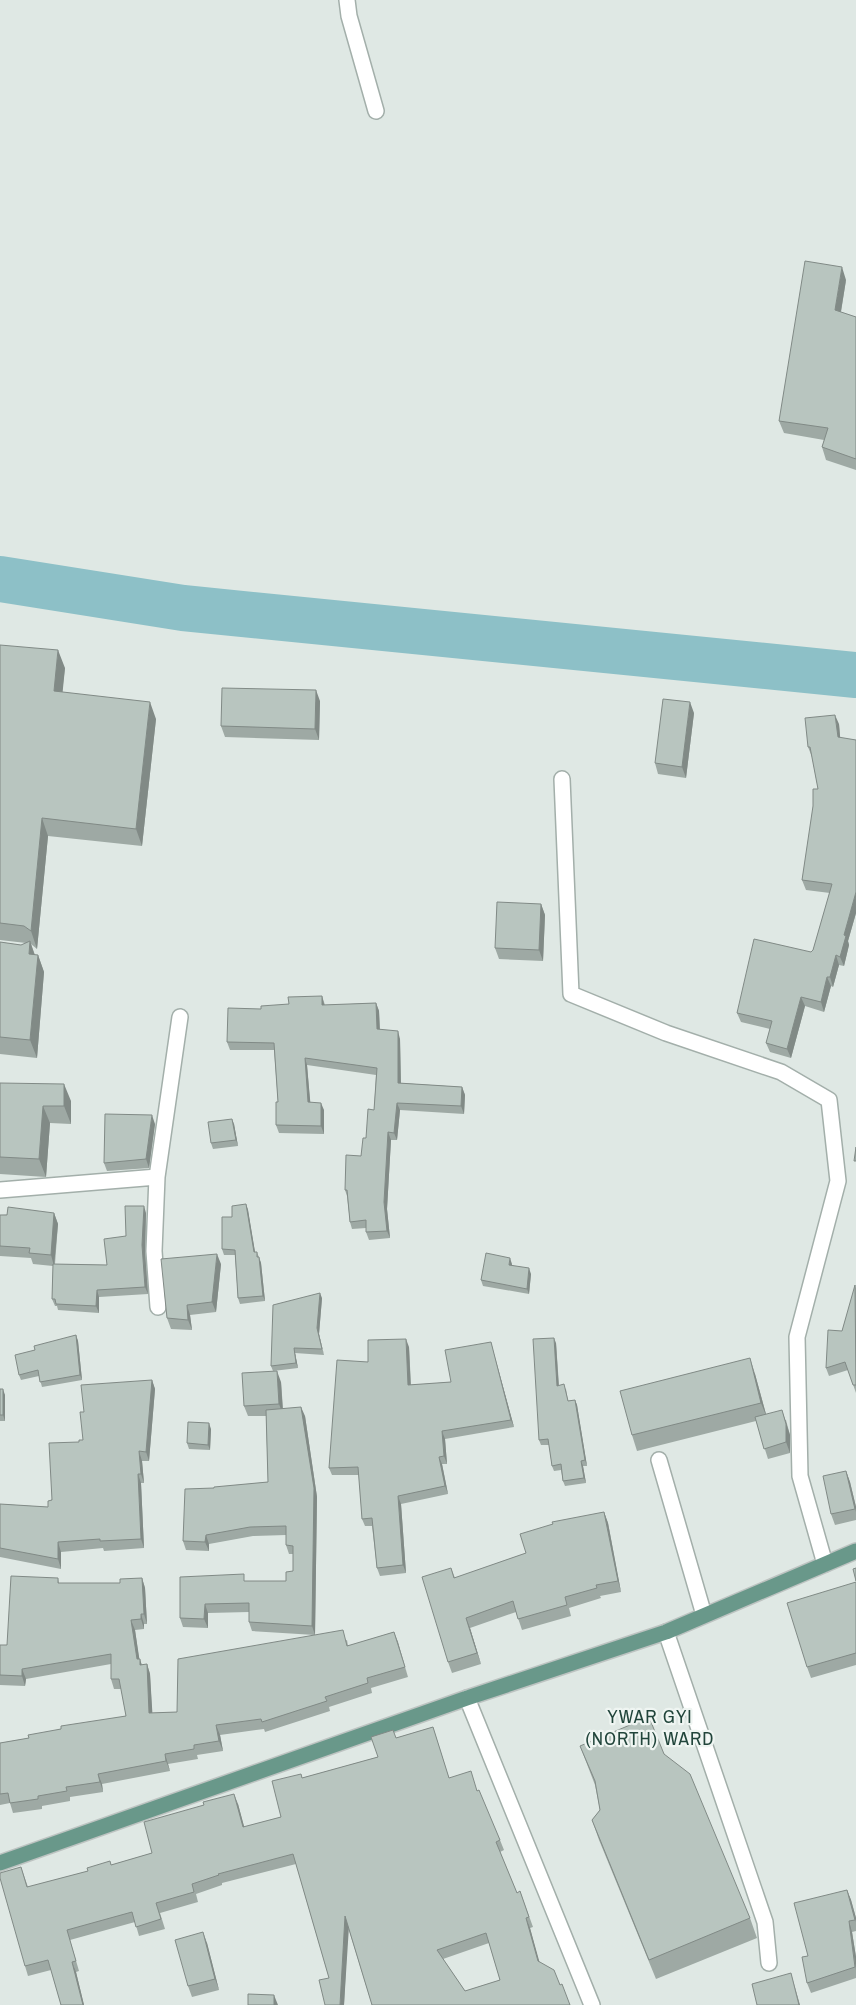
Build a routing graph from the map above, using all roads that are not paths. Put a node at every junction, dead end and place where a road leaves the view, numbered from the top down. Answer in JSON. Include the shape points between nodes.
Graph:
{"nodes":[{"id":1,"x":347,"y":0,"type":"edge"},
{"id":2,"x":376,"y":111,"type":"dead end"},
{"id":3,"x":562,"y":780,"type":"dead end"},
{"id":4,"x":180,"y":1017,"type":"dead end"},
{"id":5,"x":157,"y":1177,"type":"junction"},
{"id":6,"x":0,"y":1190,"type":"edge"},
{"id":7,"x":158,"y":1307,"type":"dead end"},
{"id":8,"x":659,"y":1460,"type":"dead end"},
{"id":9,"x":856,"y":1551,"type":"edge"},
{"id":10,"x":825,"y":1564,"type":"junction"},
{"id":11,"x":704,"y":1616,"type":"junction"},
{"id":12,"x":666,"y":1632,"type":"junction"},
{"id":13,"x":467,"y":1698,"type":"junction"},
{"id":14,"x":0,"y":1863,"type":"edge"},
{"id":15,"x":769,"y":1963,"type":"dead end"},
{"id":16,"x":592,"y":2005,"type":"edge"}],
"edges":[{"from":1,"to":2,"type":"street"},
{"from":3,"to":10,"type":"street","via":[[571,994],[666,1033],[781,1072],[829,1100],[838,1181],[797,1337],[800,1476]]},
{"from":4,"to":5,"type":"street"},
{"from":5,"to":6,"type":"street"},
{"from":5,"to":7,"type":"street","via":[[154,1250]]},
{"from":8,"to":11,"type":"street"},
{"from":9,"to":10,"type":"main road"},
{"from":10,"to":11,"type":"main road"},
{"from":11,"to":12,"type":"main road"},
{"from":12,"to":13,"type":"main road"},
{"from":12,"to":15,"type":"street","via":[[765,1922]]},
{"from":13,"to":14,"type":"main road"},
{"from":13,"to":16,"type":"street"}]}
